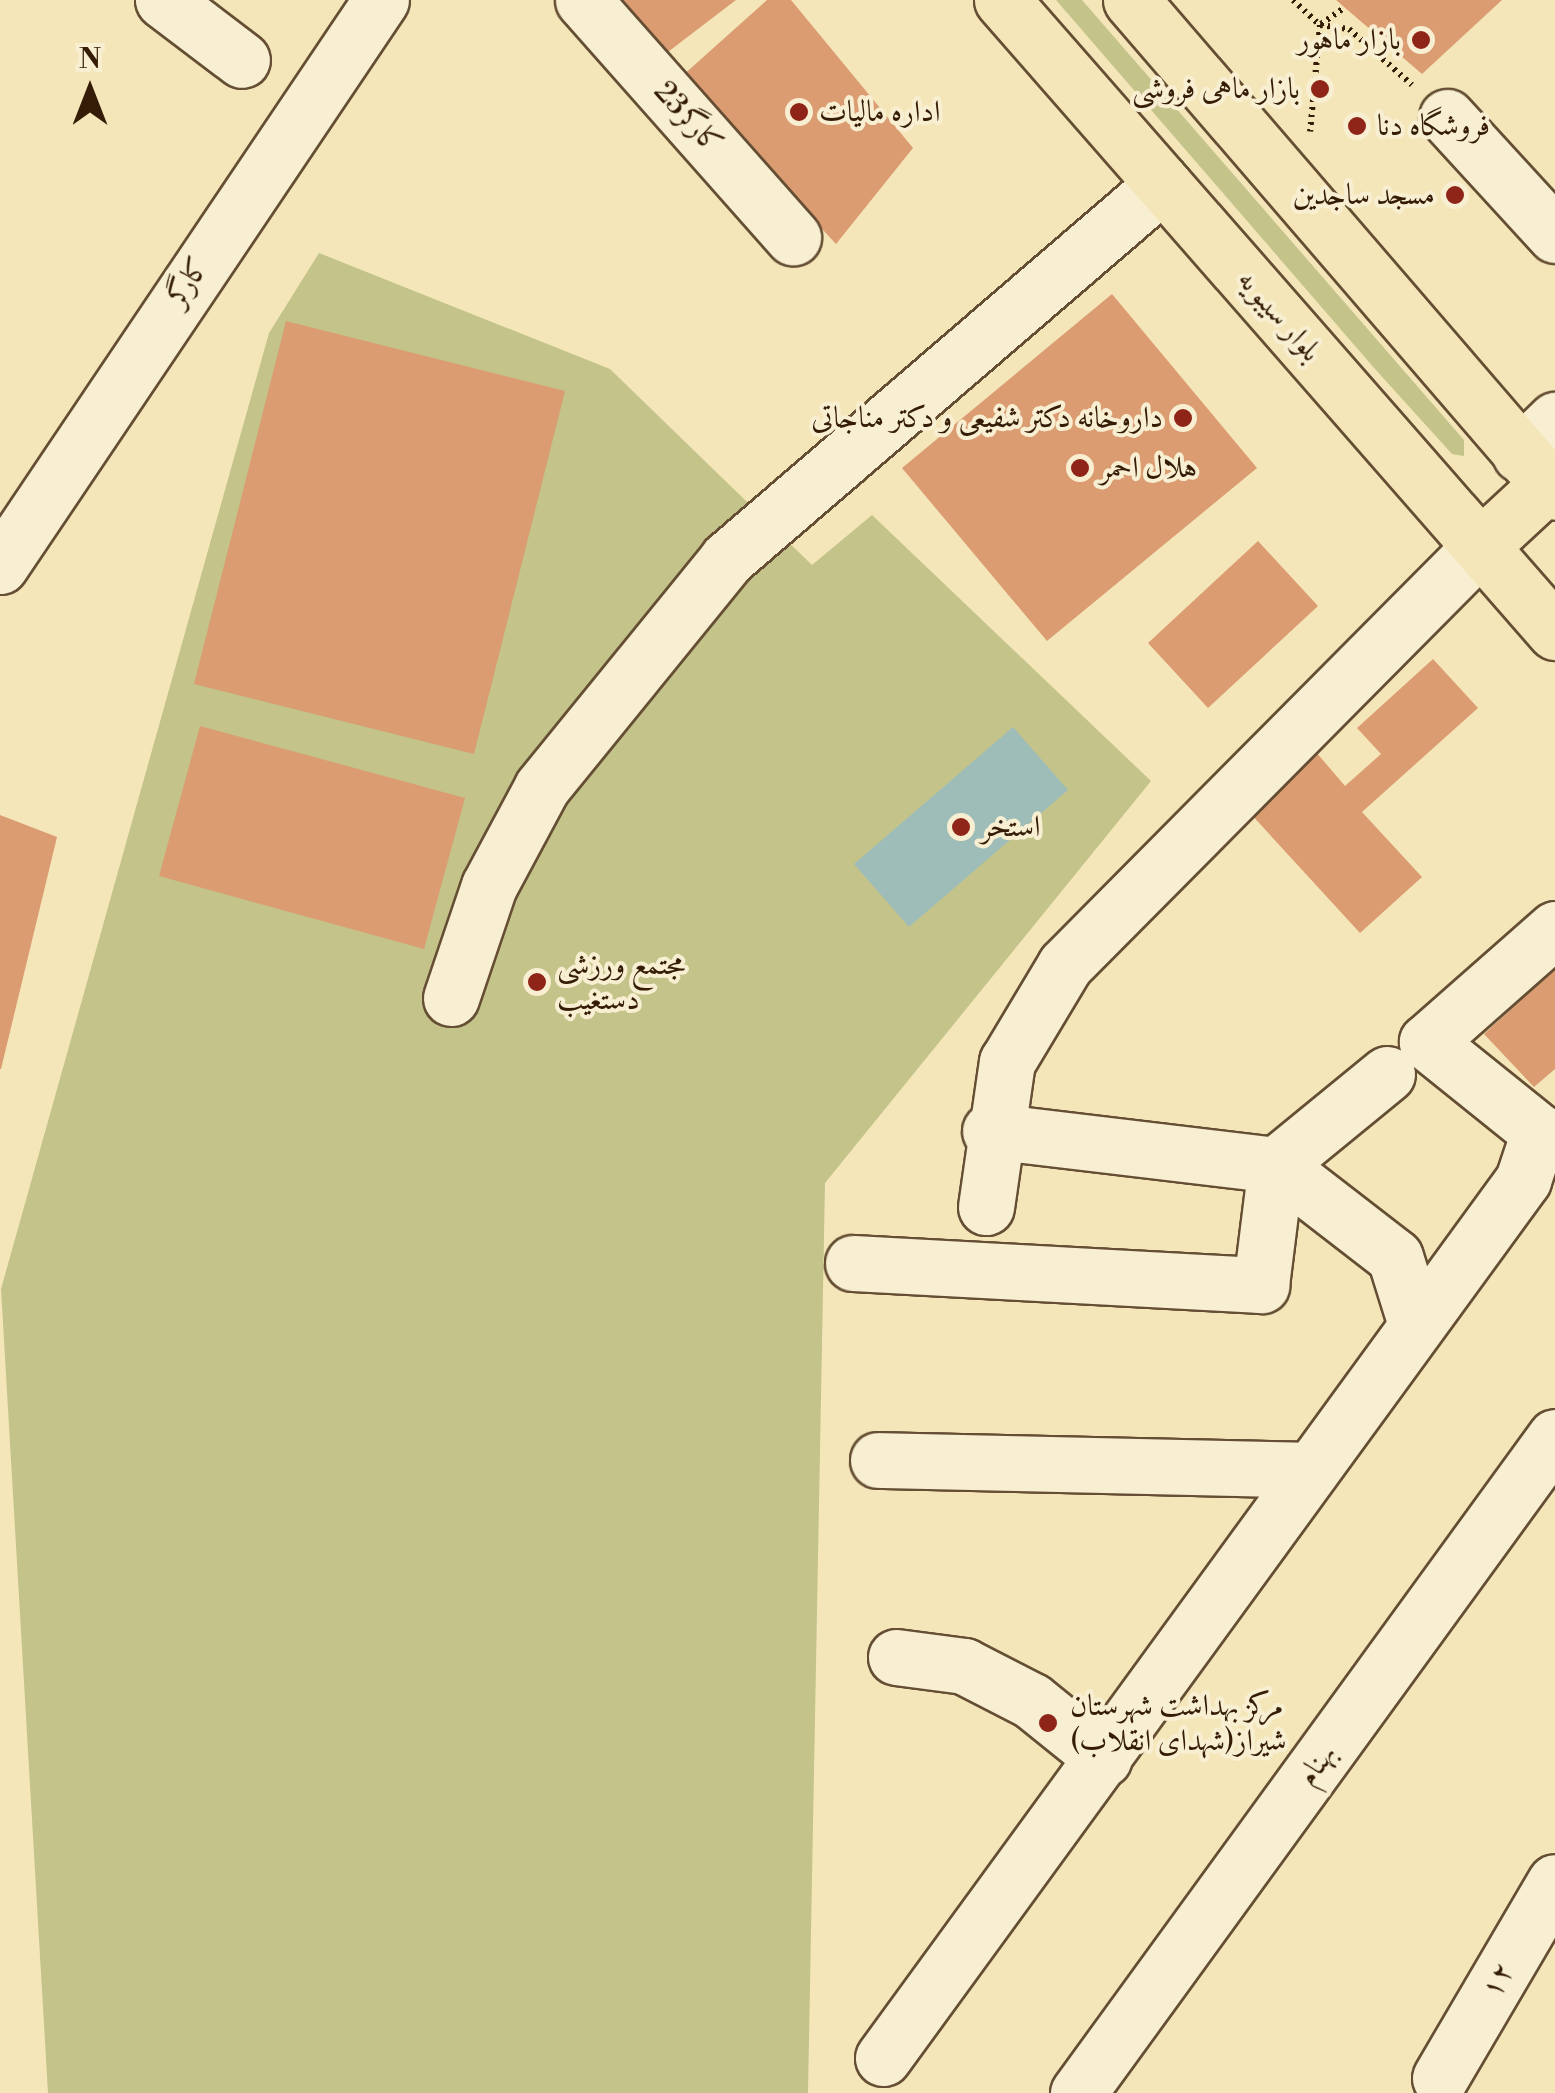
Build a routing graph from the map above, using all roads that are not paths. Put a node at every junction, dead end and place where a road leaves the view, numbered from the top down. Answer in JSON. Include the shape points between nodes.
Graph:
{"nodes":[{"id":1,"x":164,"y":0,"type":"edge"},
{"id":2,"x":381,"y":0,"type":"edge"},
{"id":3,"x":583,"y":0,"type":"edge"},
{"id":4,"x":1002,"y":0,"type":"edge"},
{"id":5,"x":1130,"y":0,"type":"edge"},
{"id":6,"x":242,"y":60,"type":"dead end"},
{"id":7,"x":1447,"y":117,"type":"road end"},
{"id":8,"x":1163,"y":184,"type":"junction"},
{"id":9,"x":1555,"y":234,"type":"edge"},
{"id":10,"x":793,"y":237,"type":"dead end"},
{"id":11,"x":1544,"y":462,"type":"edge"},
{"id":12,"x":18,"y":501,"type":"edge"},
{"id":13,"x":1481,"y":546,"type":"junction"},
{"id":14,"x":0,"y":566,"type":"edge"},
{"id":15,"x":1555,"y":632,"type":"edge"},
{"id":16,"x":1555,"y":929,"type":"edge"},
{"id":17,"x":451,"y":998,"type":"dead end"},
{"id":18,"x":1387,"y":1074,"type":"dead end"},
{"id":19,"x":990,"y":1131,"type":"junction"},
{"id":20,"x":1276,"y":1165,"type":"junction"},
{"id":21,"x":986,"y":1207,"type":"dead end"},
{"id":22,"x":852,"y":1263,"type":"dead end"},
{"id":23,"x":1414,"y":1318,"type":"junction"},
{"id":24,"x":1555,"y":1437,"type":"edge"},
{"id":25,"x":878,"y":1460,"type":"dead end"},
{"id":26,"x":1308,"y":1470,"type":"junction"},
{"id":27,"x":896,"y":1657,"type":"dead end"},
{"id":28,"x":1104,"y":1760,"type":"junction"},
{"id":29,"x":1555,"y":1882,"type":"edge"},
{"id":30,"x":883,"y":2058,"type":"dead end"},
{"id":31,"x":1440,"y":2078,"type":"dead end"},
{"id":32,"x":1078,"y":2093,"type":"edge"}],
"edges":[{"from":1,"to":6,"type":"street"},
{"from":2,"to":12,"type":"street","name":"کارگر"},
{"from":3,"to":10,"type":"street","name":"23کارگر"},
{"from":4,"to":8,"type":"main road","name":"بلوار سیبویه"},
{"from":5,"to":11,"type":"main road"},
{"from":7,"to":9,"type":"street"},
{"from":8,"to":13,"type":"main road","name":"بلوار سیبویه"},
{"from":8,"to":17,"type":"street","via":[[974,338],[727,559],[542,787],[489,886]]},
{"from":11,"to":13,"type":"main road"},
{"from":12,"to":14,"type":"street","name":"کارگر"},
{"from":13,"to":15,"type":"main road","name":"بلوار سیبویه"},
{"from":13,"to":19,"type":"street","via":[[1065,966],[1007,1062]]},
{"from":16,"to":23,"type":"street","via":[[1426,1042],[1538,1132],[1523,1180]]},
{"from":18,"to":20,"type":"street"},
{"from":19,"to":20,"type":"street"},
{"from":19,"to":21,"type":"street"},
{"from":20,"to":22,"type":"street","via":[[1261,1285]]},
{"from":20,"to":23,"type":"street","via":[[1395,1257]]},
{"from":23,"to":26,"type":"street"},
{"from":24,"to":32,"type":"street","name":"بهنام"},
{"from":25,"to":26,"type":"street"},
{"from":26,"to":28,"type":"street"},
{"from":27,"to":28,"type":"street","via":[[964,1666],[1032,1702]]},
{"from":28,"to":30,"type":"street"},
{"from":29,"to":31,"type":"street","name":"۱۲"}]}
